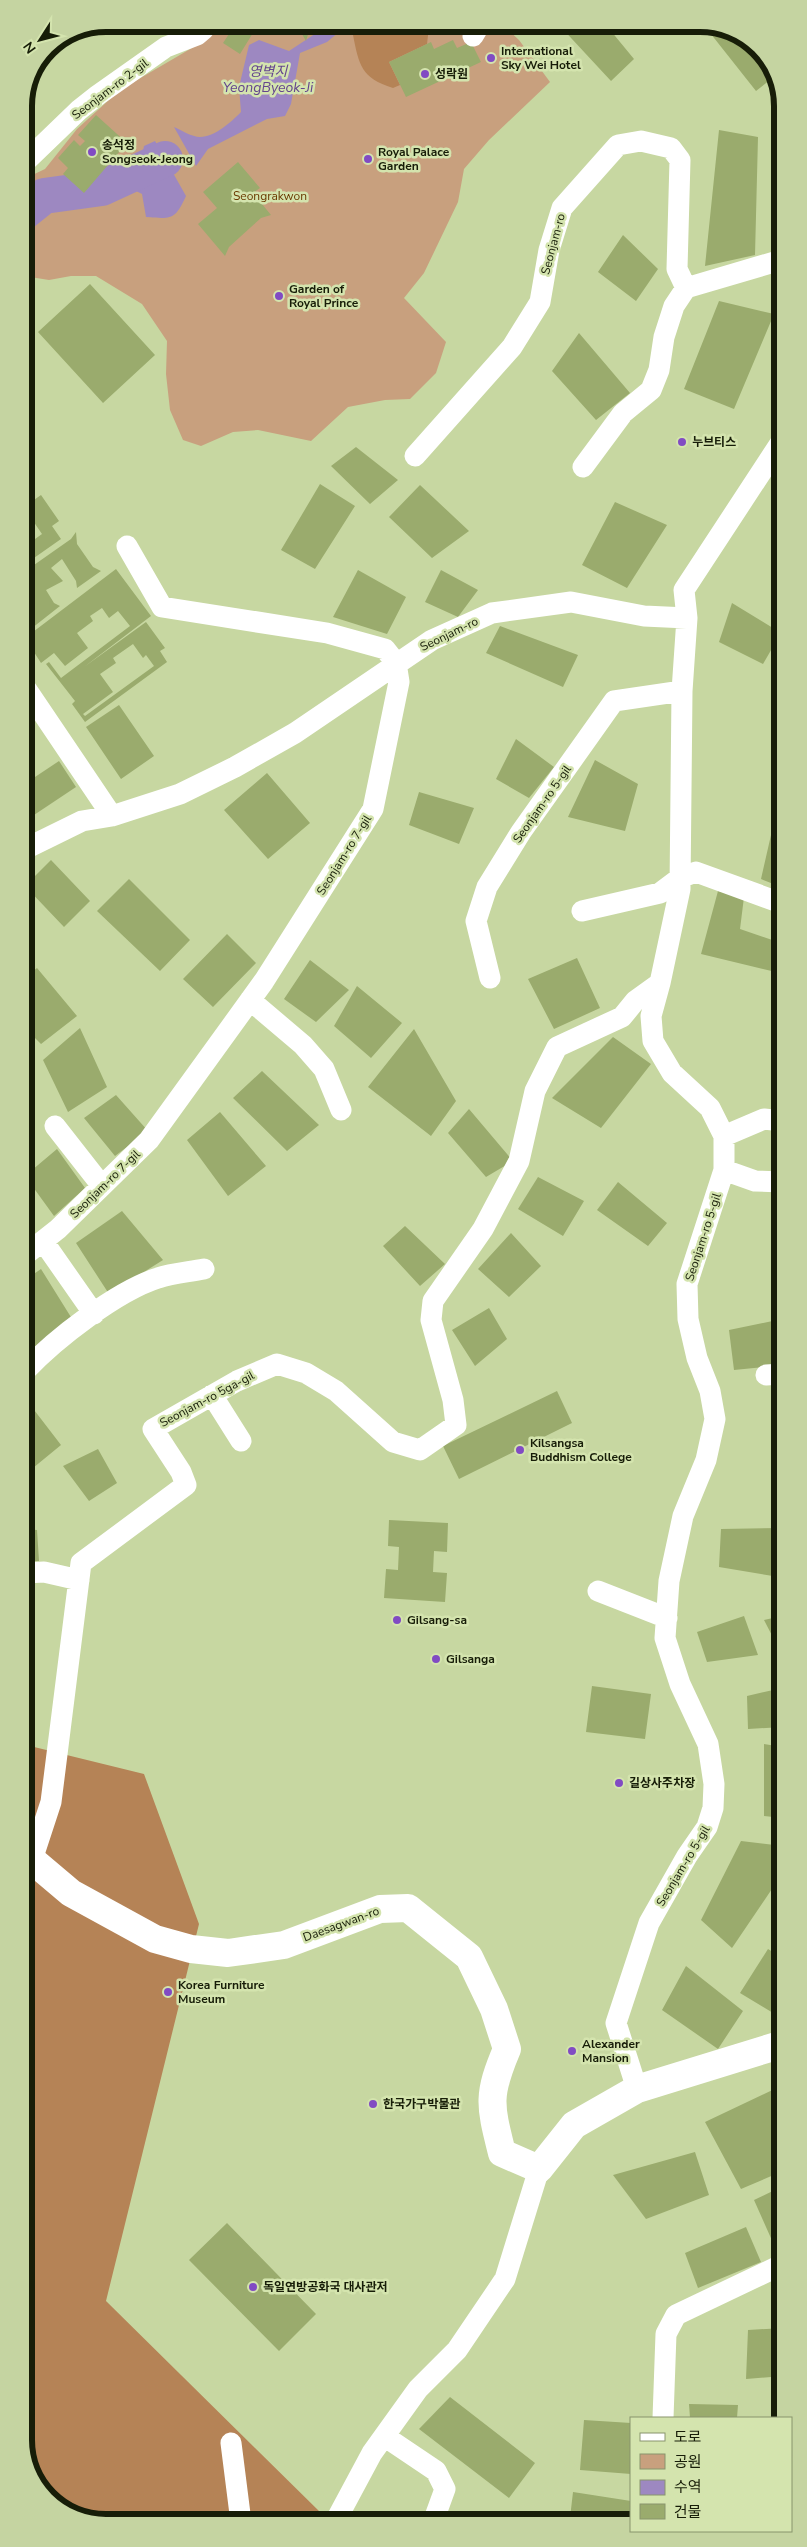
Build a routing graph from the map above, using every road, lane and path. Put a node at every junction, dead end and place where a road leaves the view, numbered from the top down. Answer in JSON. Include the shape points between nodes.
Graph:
{"nodes":[{"id":1,"x":199,"y":33,"type":"edge"},
{"id":2,"x":33,"y":154,"type":"edge"},
{"id":3,"x":774,"y":262,"type":"edge"},
{"id":4,"x":686,"y":288,"type":"junction"},
{"id":5,"x":774,"y":453,"type":"edge"},
{"id":6,"x":415,"y":456,"type":"dead end"},
{"id":7,"x":583,"y":468,"type":"dead end"},
{"id":8,"x":127,"y":546,"type":"dead end"},
{"id":9,"x":687,"y":618,"type":"junction"},
{"id":10,"x":396,"y":663,"type":"junction"},
{"id":11,"x":682,"y":691,"type":"junction"},
{"id":12,"x":33,"y":700,"type":"edge"},
{"id":13,"x":112,"y":816,"type":"junction"},
{"id":14,"x":33,"y":845,"type":"edge"},
{"id":15,"x":680,"y":878,"type":"junction"},
{"id":16,"x":774,"y":900,"type":"edge"},
{"id":17,"x":582,"y":911,"type":"dead end"},
{"id":18,"x":490,"y":978,"type":"dead end"},
{"id":19,"x":660,"y":983,"type":"junction"},
{"id":20,"x":250,"y":1000,"type":"junction"},
{"id":21,"x":341,"y":1110,"type":"dead end"},
{"id":22,"x":774,"y":1120,"type":"edge"},
{"id":23,"x":54,"y":1126,"type":"dead end"},
{"id":24,"x":724,"y":1136,"type":"junction"},
{"id":25,"x":724,"y":1170,"type":"junction"},
{"id":26,"x":774,"y":1184,"type":"edge"},
{"id":27,"x":102,"y":1186,"type":"junction"},
{"id":28,"x":43,"y":1241,"type":"junction"},
{"id":29,"x":33,"y":1249,"type":"edge"},
{"id":30,"x":204,"y":1269,"type":"dead end"},
{"id":31,"x":94,"y":1314,"type":"junction"},
{"id":32,"x":33,"y":1364,"type":"edge"},
{"id":33,"x":212,"y":1395,"type":"junction"},
{"id":34,"x":241,"y":1441,"type":"dead end"},
{"id":35,"x":33,"y":1573,"type":"edge"},
{"id":36,"x":79,"y":1580,"type":"junction"},
{"id":37,"x":598,"y":1590,"type":"dead end"},
{"id":38,"x":667,"y":1618,"type":"junction"},
{"id":39,"x":33,"y":1847,"type":"edge"},
{"id":40,"x":33,"y":1860,"type":"edge"},
{"id":41,"x":774,"y":2047,"type":"edge"},
{"id":42,"x":637,"y":2089,"type":"junction"},
{"id":43,"x":539,"y":2169,"type":"junction"},
{"id":44,"x":774,"y":2268,"type":"edge"},
{"id":45,"x":663,"y":2417,"type":"edge"},
{"id":46,"x":384,"y":2436,"type":"junction"},
{"id":47,"x":231,"y":2443,"type":"dead end"},
{"id":48,"x":240,"y":2514,"type":"edge"},
{"id":49,"x":339,"y":2514,"type":"edge"},
{"id":50,"x":436,"y":2514,"type":"edge"}],
"edges":[{"from":1,"to":2,"type":"street","name":"Seonjam-ro 2-gil","via":[[166,47],[98,95]]},
{"from":3,"to":4,"type":"street"},
{"from":4,"to":6,"type":"street","name":"Seonjam-ro","via":[[677,269],[680,160],[671,148],[641,141],[618,146],[562,208],[549,250],[540,302],[512,347]]},
{"from":4,"to":7,"type":"street","via":[[674,306],[666,329],[659,370],[651,390],[623,413]]},
{"from":5,"to":9,"type":"street","via":[[684,590]]},
{"from":8,"to":10,"type":"street","via":[[162,607],[327,633],[385,649]]},
{"from":9,"to":10,"type":"street","name":"Seonjam-ro","via":[[644,616],[571,602],[510,610],[492,613],[432,640]]},
{"from":9,"to":11,"type":"street","name":"Seonjam-ro 5-gil"},
{"from":10,"to":13,"type":"street","name":"Seonjam-ro","via":[[295,733],[235,766],[180,794]]},
{"from":10,"to":20,"type":"street","name":"Seonjam-ro 7-gil","via":[[399,682],[373,809]]},
{"from":11,"to":15,"type":"street","name":"Seonjam-ro 5-gil"},
{"from":11,"to":18,"type":"street","name":"Seonjam-ro 5-gil","via":[[614,701],[522,832],[487,887],[476,921]]},
{"from":12,"to":13,"type":"street"},
{"from":13,"to":14,"type":"street","name":"Seonjam-ro","via":[[82,821]]},
{"from":15,"to":16,"type":"street","via":[[696,872]]},
{"from":15,"to":17,"type":"street","via":[[660,893]]},
{"from":15,"to":19,"type":"street","name":"Seonjam-ro 5-gil"},
{"from":19,"to":24,"type":"street","name":"Seonjam-ro 5-gil","via":[[651,1016],[653,1041],[672,1072],[710,1108]]},
{"from":19,"to":33,"type":"street","name":"Seonjam-ro 5ga-gil","via":[[635,1001],[622,1017],[557,1047],[535,1090],[519,1161],[483,1229],[432,1301],[431,1320],[453,1400],[456,1425],[420,1450],[393,1442],[336,1391],[306,1373],[277,1364]]},
{"from":20,"to":21,"type":"street","via":[[303,1045],[324,1069]]},
{"from":20,"to":27,"type":"street","name":"Seonjam-ro 7-gil","via":[[149,1140]]},
{"from":22,"to":24,"type":"street","via":[[764,1119]]},
{"from":23,"to":27,"type":"street"},
{"from":24,"to":25,"type":"street","name":"Seonjam-ro 5-gil"},
{"from":25,"to":26,"type":"street"},
{"from":25,"to":38,"type":"street","name":"Seonjam-ro 5-gil","via":[[687,1284],[688,1319],[715,1419],[706,1460],[683,1516],[669,1581]]},
{"from":27,"to":28,"type":"street","name":"Seonjam-ro 7-gil"},
{"from":28,"to":29,"type":"street","name":"Seonjam-ro 7-gil"},
{"from":28,"to":31,"type":"street"},
{"from":30,"to":31,"type":"street","via":[[158,1278],[126,1292]]},
{"from":31,"to":32,"type":"street"},
{"from":33,"to":34,"type":"street"},
{"from":33,"to":36,"type":"street","name":"Seonjam-ro 5ga-gil","via":[[153,1429],[186,1485],[81,1564]]},
{"from":35,"to":36,"type":"street"},
{"from":36,"to":39,"type":"street","name":"Seonjam-ro 5ga-gil","via":[[51,1802]]},
{"from":37,"to":38,"type":"street"},
{"from":38,"to":42,"type":"street","name":"Seonjam-ro 5-gil","via":[[665,1638],[680,1684],[708,1744],[714,1784],[713,1808],[707,1827],[648,1924],[616,2023]]},
{"from":40,"to":43,"type":"main road","name":"Daesagwan-ro","via":[[72,1893],[155,1939],[192,1949],[228,1953],[284,1945],[380,1909],[408,1908],[469,1957],[494,2009],[507,2049],[494,2078],[491,2108],[502,2152]]},
{"from":41,"to":42,"type":"main road"},
{"from":42,"to":43,"type":"main road","via":[[574,2125]]},
{"from":43,"to":46,"type":"street","via":[[505,2279],[457,2350],[418,2389]]},
{"from":44,"to":45,"type":"street","via":[[676,2315],[666,2334]]},
{"from":46,"to":49,"type":"street"},
{"from":46,"to":50,"type":"street","via":[[436,2471],[445,2489]]},
{"from":47,"to":48,"type":"street"}]}
